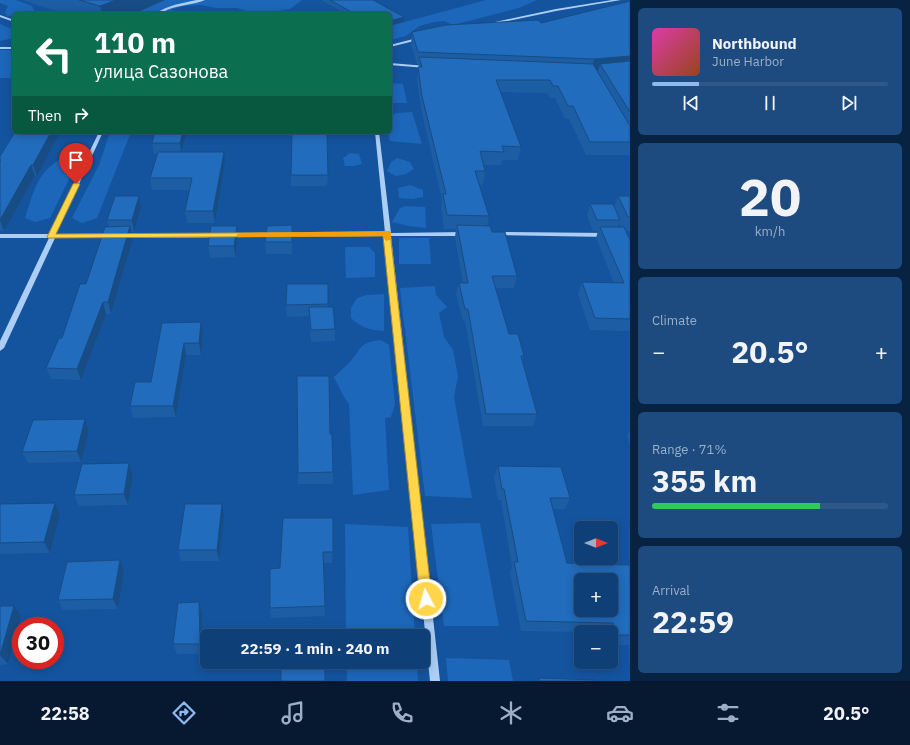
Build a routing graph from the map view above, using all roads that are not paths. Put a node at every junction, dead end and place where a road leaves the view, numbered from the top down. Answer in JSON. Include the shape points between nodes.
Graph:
{"nodes":[{"id":1,"x":203,"y":0,"type":"edge"},
{"id":2,"x":619,"y":0,"type":"edge"},
{"id":3,"x":160,"y":12,"type":"edge"},
{"id":4,"x":0,"y":16,"type":"edge"},
{"id":5,"x":12,"y":20,"type":"edge"},
{"id":6,"x":479,"y":25,"type":"edge"},
{"id":7,"x":428,"y":37,"type":"edge"},
{"id":8,"x":392,"y":46,"type":"edge"},
{"id":9,"x":0,"y":48,"type":"edge"},
{"id":10,"x":12,"y":48,"type":"edge"},
{"id":11,"x":392,"y":64,"type":"edge"},
{"id":12,"x":432,"y":67,"type":"edge"},
{"id":13,"x":100,"y":134,"type":"edge"},
{"id":14,"x":377,"y":134,"type":"edge"},
{"id":15,"x":387,"y":233,"type":"junction"},
{"id":16,"x":473,"y":234,"type":"edge"},
{"id":17,"x":489,"y":234,"type":"edge"},
{"id":18,"x":614,"y":235,"type":"edge"},
{"id":19,"x":0,"y":236,"type":"edge"},
{"id":20,"x":51,"y":237,"type":"junction"},
{"id":21,"x":0,"y":348,"type":"edge"},
{"id":22,"x":435,"y":681,"type":"edge"}],
"edges":[{"from":1,"to":3,"type":"street"},
{"from":2,"to":6,"type":"street"},
{"from":4,"to":5,"type":"street"},
{"from":7,"to":8,"type":"street"},
{"from":9,"to":10,"type":"street"},
{"from":11,"to":12,"type":"street"},
{"from":13,"to":20,"type":"street"},
{"from":14,"to":15,"type":"street"},
{"from":15,"to":16,"type":"street"},
{"from":15,"to":20,"type":"street"},
{"from":15,"to":22,"type":"street"},
{"from":17,"to":18,"type":"street"},
{"from":19,"to":20,"type":"street"},
{"from":20,"to":21,"type":"street"}]}
